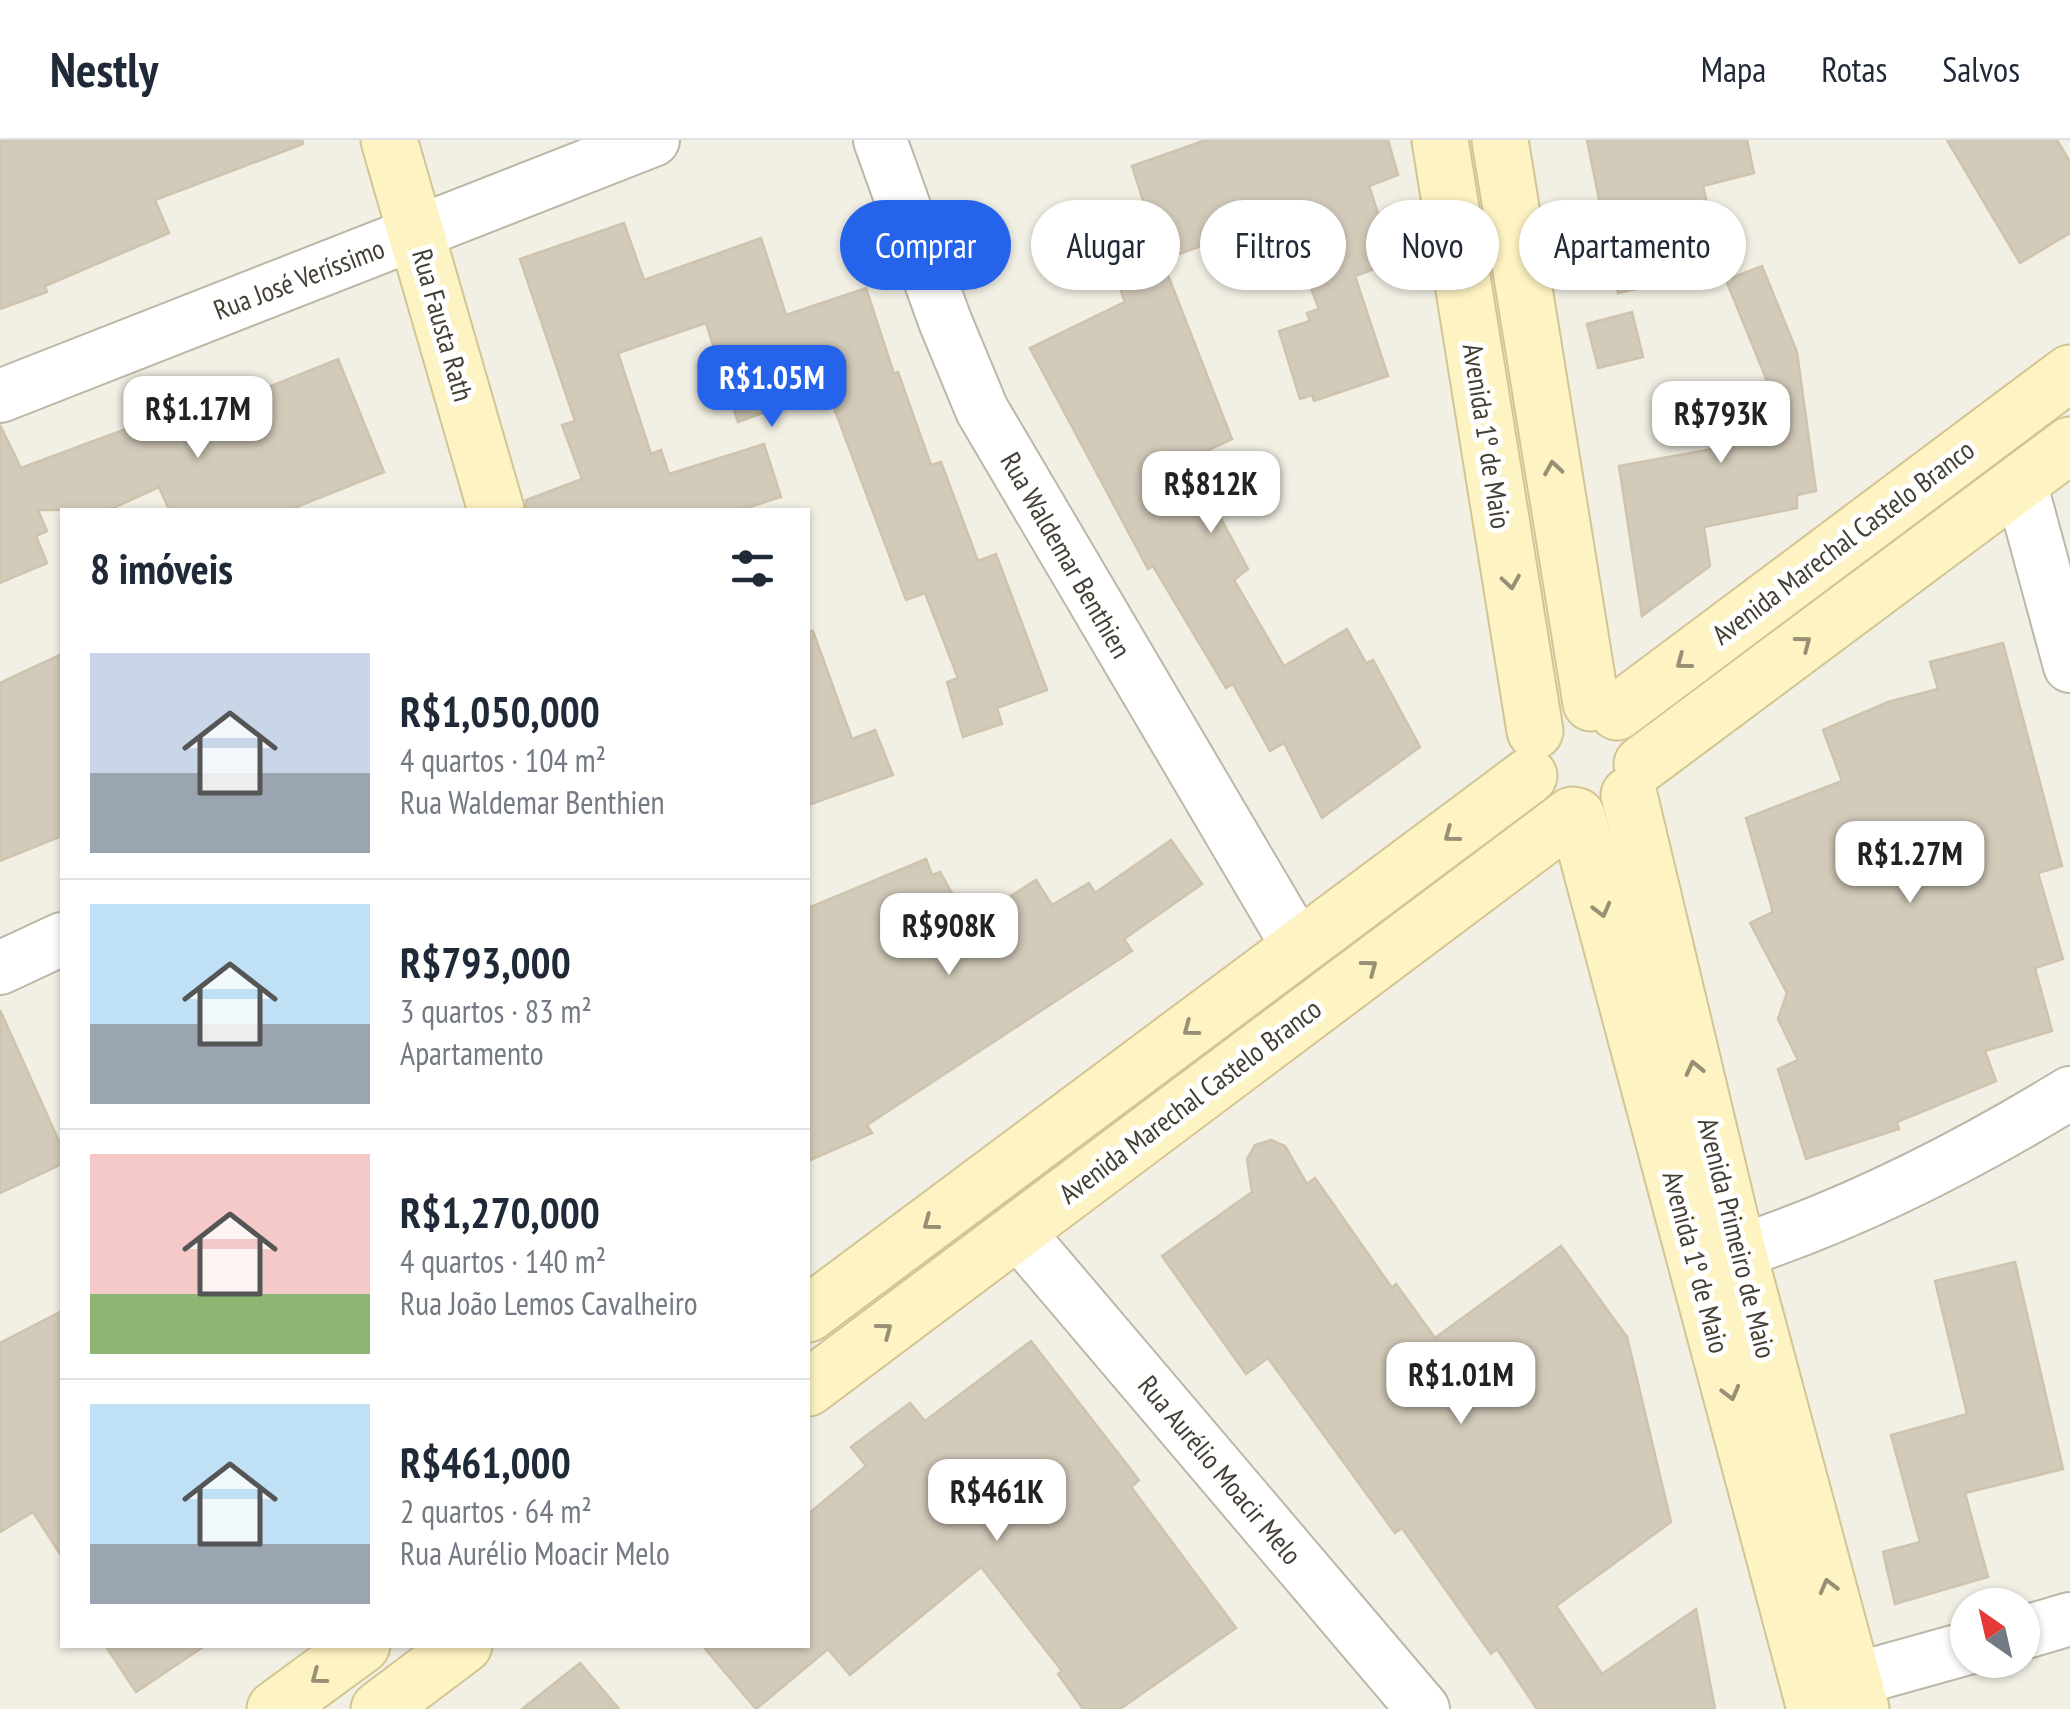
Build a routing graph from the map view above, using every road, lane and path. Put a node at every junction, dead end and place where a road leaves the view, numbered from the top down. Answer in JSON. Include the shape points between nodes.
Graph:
{"nodes":[{"id":1,"x":389,"y":140,"type":"edge"},
{"id":2,"x":653,"y":140,"type":"edge"},
{"id":3,"x":880,"y":140,"type":"edge"},
{"id":4,"x":1440,"y":140,"type":"edge"},
{"id":5,"x":1500,"y":140,"type":"edge"},
{"id":6,"x":416,"y":232,"type":"junction"},
{"id":7,"x":2070,"y":373,"type":"edge"},
{"id":8,"x":0,"y":396,"type":"edge"},
{"id":9,"x":2070,"y":445,"type":"edge"},
{"id":10,"x":2020,"y":482,"type":"junction"},
{"id":11,"x":495,"y":508,"type":"edge"},
{"id":12,"x":2070,"y":666,"type":"edge"},
{"id":13,"x":1604,"y":707,"type":"junction"},
{"id":14,"x":1532,"y":754,"type":"junction"},
{"id":15,"x":1636,"y":779,"type":"junction"},
{"id":16,"x":1574,"y":815,"type":"junction"},
{"id":17,"x":60,"y":940,"type":"edge"},
{"id":18,"x":1300,"y":948,"type":"junction"},
{"id":19,"x":0,"y":968,"type":"edge"},
{"id":20,"x":2070,"y":1093,"type":"edge"},
{"id":21,"x":1017,"y":1231,"type":"junction"},
{"id":22,"x":1738,"y":1252,"type":"junction"},
{"id":23,"x":810,"y":1313,"type":"edge"},
{"id":24,"x":810,"y":1386,"type":"edge"},
{"id":25,"x":2070,"y":1619,"type":"edge"},
{"id":26,"x":2040,"y":1628,"type":"edge"},
{"id":27,"x":358,"y":1648,"type":"edge"},
{"id":28,"x":460,"y":1648,"type":"edge"},
{"id":29,"x":1950,"y":1655,"type":"edge"},
{"id":30,"x":1843,"y":1699,"type":"edge"},
{"id":31,"x":391,"y":1706,"type":"edge"},
{"id":32,"x":275,"y":1709,"type":"edge"},
{"id":33,"x":1423,"y":1709,"type":"edge"}],
"edges":[{"from":1,"to":6,"type":"main road","name":"Rua Fausta Rath"},
{"from":2,"to":6,"type":"street","name":"Rua José Veríssimo"},
{"from":3,"to":18,"type":"street","name":"Rua Waldemar Benthien","via":[[982,410]]},
{"from":4,"to":14,"type":"main road","name":"Avenida 1º de Maio","one_way":true},
{"from":13,"to":5,"type":"main road","one_way":true},
{"from":6,"to":8,"type":"street","name":"Rua José Veríssimo"},
{"from":6,"to":11,"type":"main road","name":"Rua Fausta Rath"},
{"from":7,"to":13,"type":"main road","name":"Avenida Marechal Castelo Branco","one_way":true},
{"from":9,"to":10,"type":"main road","name":"Avenida Marechal Castelo Branco"},
{"from":10,"to":12,"type":"street"},
{"from":15,"to":10,"type":"main road","name":"Avenida Marechal Castelo Branco","one_way":true},
{"from":13,"to":14,"type":"main road","via":[[1558,708]]},
{"from":13,"to":15,"type":"main road","via":[[1636,734]]},
{"from":14,"to":16,"type":"main road","via":[[1547,803]]},
{"from":14,"to":18,"type":"main road","name":"Avenida Marechal Castelo Branco","one_way":true},
{"from":15,"to":16,"type":"main road","via":[[1615,808]]},
{"from":22,"to":15,"type":"main road","name":"Avenida Primeiro de Maio","one_way":true},
{"from":21,"to":16,"type":"main road","name":"Avenida Marechal Castelo Branco","one_way":true},
{"from":16,"to":30,"type":"main road","name":"Avenida 1º de Maio","one_way":true},
{"from":17,"to":19,"type":"street"},
{"from":18,"to":23,"type":"main road","name":"Avenida Marechal Castelo Branco","one_way":true},
{"from":20,"to":22,"type":"street","via":[[1912,1184]]},
{"from":24,"to":21,"type":"main road","name":"Avenida Marechal Castelo Branco","one_way":true},
{"from":21,"to":33,"type":"street","name":"Rua Aurélio Moacir Melo"},
{"from":30,"to":22,"type":"main road","name":"Avenida Primeiro de Maio","one_way":true},
{"from":25,"to":26,"type":"street"},
{"from":27,"to":32,"type":"main road","one_way":true},
{"from":28,"to":31,"type":"main road"},
{"from":29,"to":30,"type":"street"}]}
